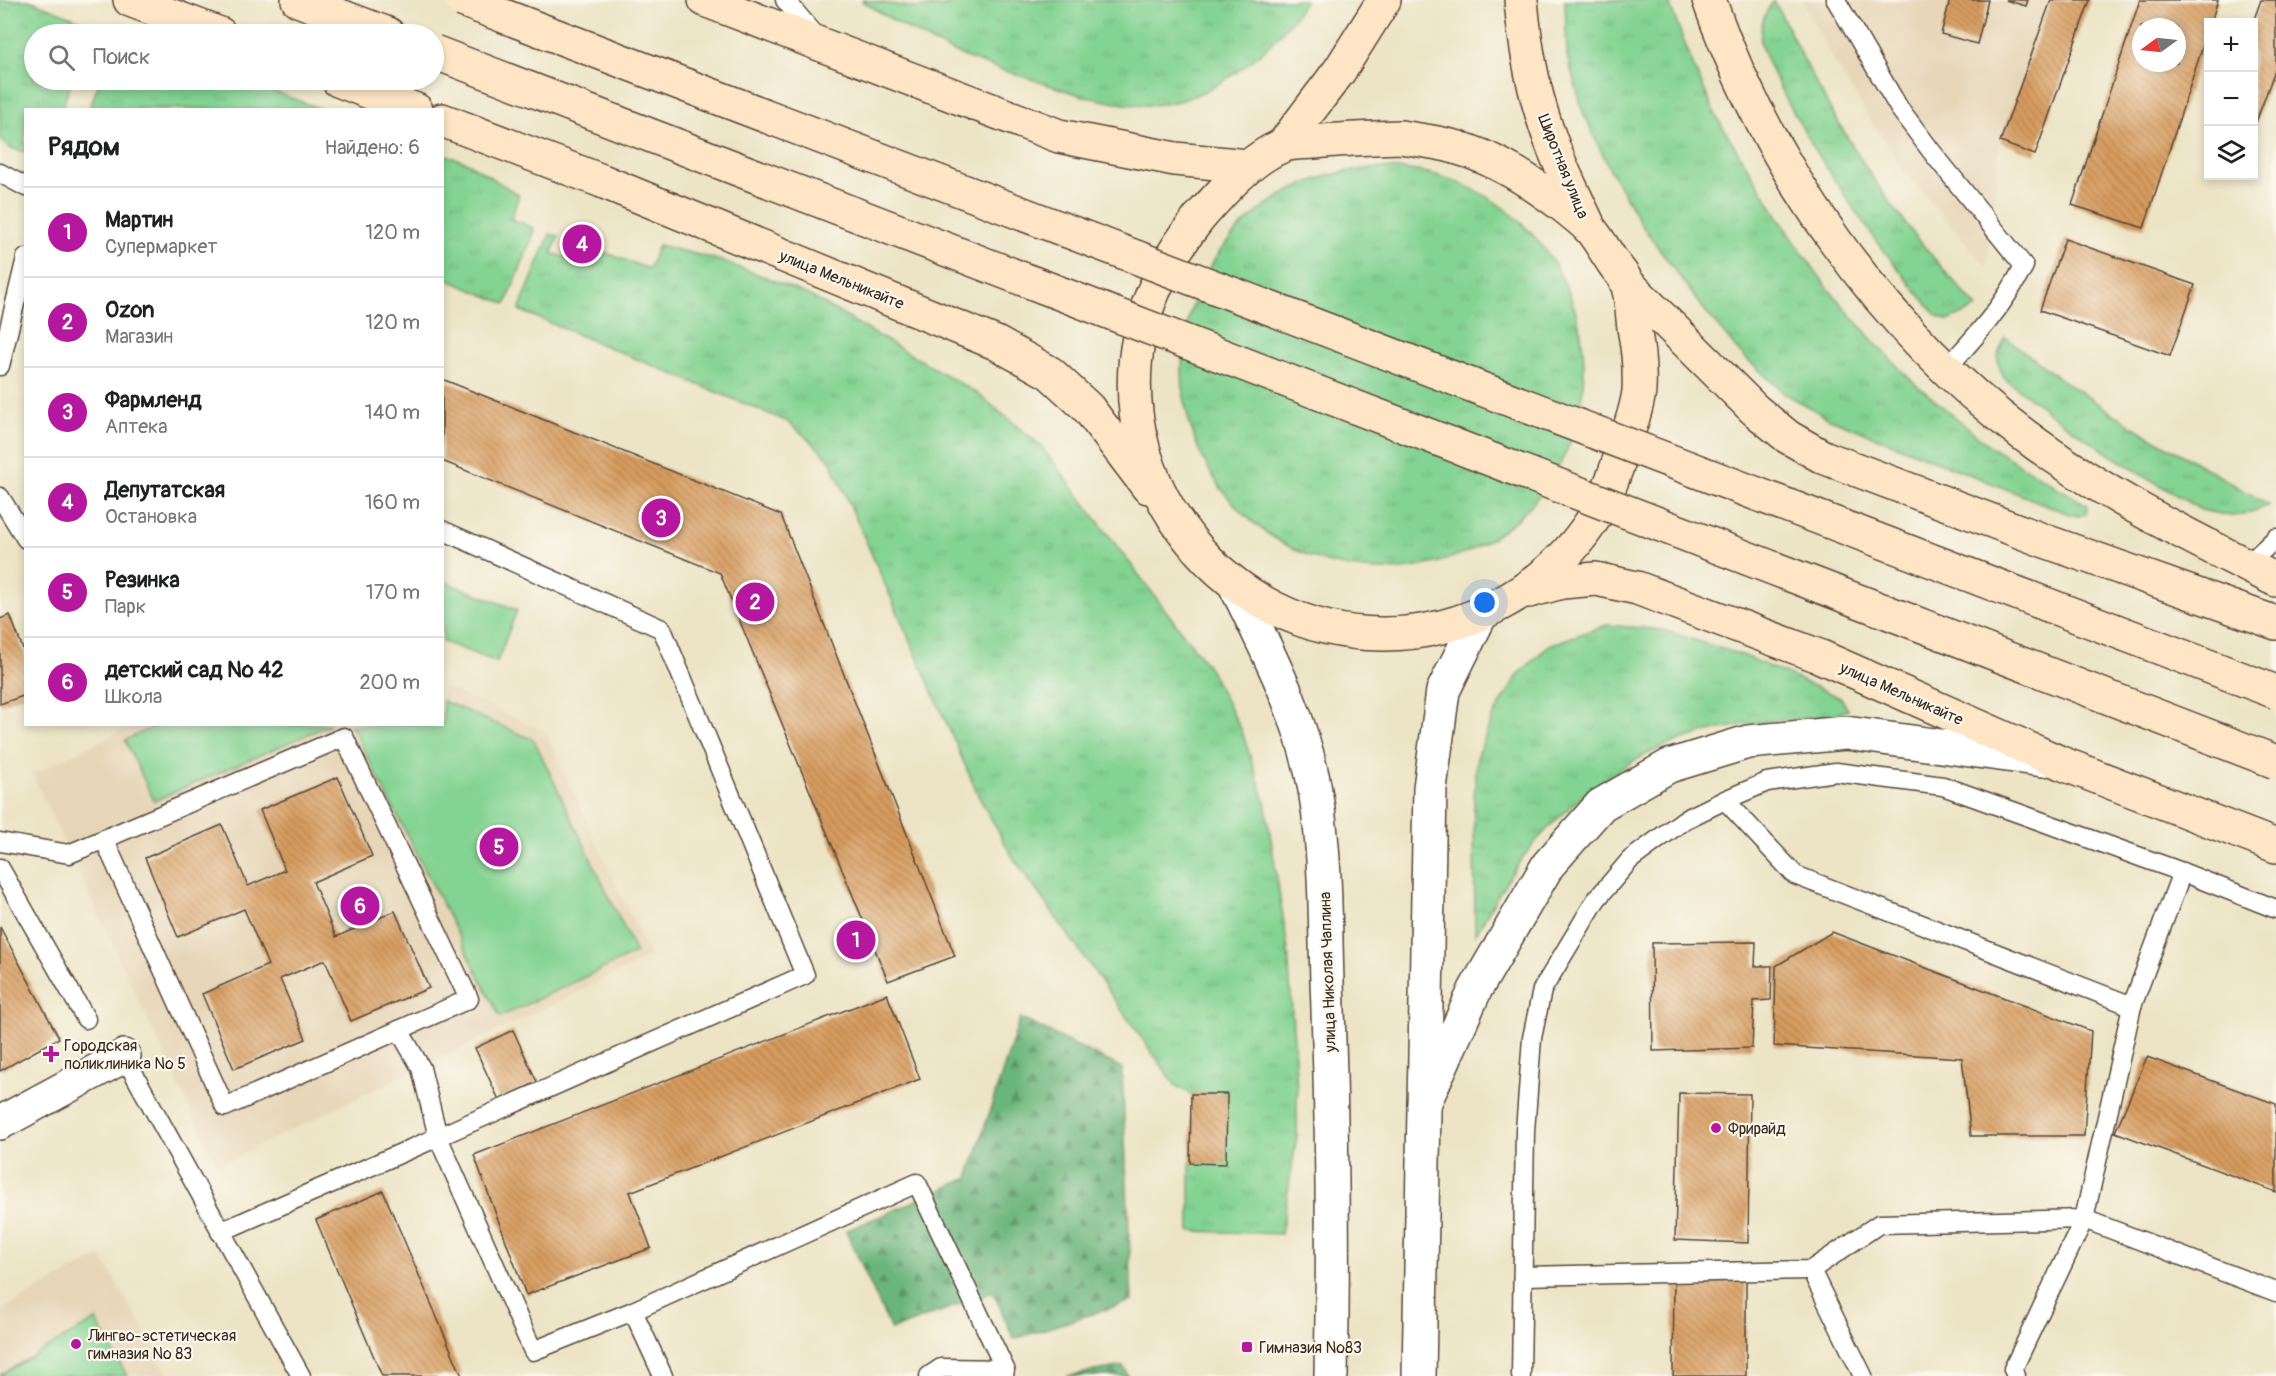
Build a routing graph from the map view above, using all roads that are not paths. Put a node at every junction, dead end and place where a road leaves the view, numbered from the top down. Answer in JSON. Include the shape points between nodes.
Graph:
{"nodes":[{"id":1,"x":130,"y":0,"type":"edge"},
{"id":2,"x":298,"y":0,"type":"edge"},
{"id":3,"x":462,"y":0,"type":"edge"},
{"id":4,"x":705,"y":0,"type":"edge"},
{"id":5,"x":785,"y":0,"type":"edge"},
{"id":6,"x":1384,"y":0,"type":"edge"},
{"id":7,"x":1521,"y":0,"type":"edge"},
{"id":8,"x":1709,"y":0,"type":"edge"},
{"id":9,"x":1836,"y":0,"type":"edge"},
{"id":10,"x":194,"y":24,"type":"edge"},
{"id":11,"x":362,"y":24,"type":"edge"},
{"id":12,"x":825,"y":45,"type":"junction"},
{"id":13,"x":444,"y":56,"type":"edge"},
{"id":14,"x":364,"y":90,"type":"edge"},
{"id":15,"x":411,"y":108,"type":"edge"},
{"id":16,"x":444,"y":121,"type":"edge"},
{"id":17,"x":1283,"y":145,"type":"junction"},
{"id":18,"x":1248,"y":166,"type":"junction"},
{"id":19,"x":0,"y":173,"type":"edge"},
{"id":20,"x":24,"y":186,"type":"edge"},
{"id":21,"x":1589,"y":227,"type":"junction"},
{"id":22,"x":24,"y":266,"type":"edge"},
{"id":23,"x":1626,"y":282,"type":"junction"},
{"id":24,"x":0,"y":366,"type":"edge"},
{"id":25,"x":1946,"y":369,"type":"junction"},
{"id":26,"x":0,"y":497,"type":"edge"},
{"id":27,"x":1179,"y":526,"type":"junction"},
{"id":28,"x":444,"y":531,"type":"edge"},
{"id":29,"x":24,"y":536,"type":"edge"},
{"id":30,"x":2276,"y":538,"type":"edge"},
{"id":31,"x":2247,"y":566,"type":"junction"},
{"id":32,"x":2276,"y":580,"type":"edge"},
{"id":33,"x":1235,"y":585,"type":"junction"},
{"id":34,"x":1521,"y":593,"type":"junction"},
{"id":35,"x":1481,"y":614,"type":"junction"},
{"id":36,"x":2276,"y":623,"type":"edge"},
{"id":37,"x":2276,"y":692,"type":"edge"},
{"id":38,"x":2276,"y":762,"type":"edge"},
{"id":39,"x":2061,"y":763,"type":"junction"},
{"id":40,"x":1725,"y":800,"type":"junction"},
{"id":41,"x":104,"y":839,"type":"junction"},
{"id":42,"x":0,"y":842,"type":"edge"},
{"id":43,"x":2276,"y":846,"type":"edge"},
{"id":44,"x":0,"y":868,"type":"edge"},
{"id":45,"x":2182,"y":872,"type":"junction"},
{"id":46,"x":2276,"y":909,"type":"edge"},
{"id":47,"x":2132,"y":1006,"type":"junction"},
{"id":48,"x":86,"y":1019,"type":"dead end"},
{"id":49,"x":399,"y":1030,"type":"junction"},
{"id":50,"x":124,"y":1056,"type":"joint"},
{"id":51,"x":1424,"y":1104,"type":"junction"},
{"id":52,"x":0,"y":1123,"type":"edge"},
{"id":53,"x":438,"y":1137,"type":"junction"},
{"id":54,"x":2084,"y":1219,"type":"junction"},
{"id":55,"x":220,"y":1232,"type":"junction"},
{"id":56,"x":1811,"y":1270,"type":"junction"},
{"id":57,"x":1523,"y":1276,"type":"junction"},
{"id":58,"x":2276,"y":1292,"type":"edge"},
{"id":59,"x":633,"y":1311,"type":"junction"},
{"id":60,"x":1004,"y":1373,"type":"edge"},
{"id":61,"x":301,"y":1376,"type":"edge"},
{"id":62,"x":663,"y":1376,"type":"edge"},
{"id":63,"x":929,"y":1376,"type":"edge"},
{"id":64,"x":1331,"y":1376,"type":"edge"},
{"id":65,"x":1419,"y":1376,"type":"edge"},
{"id":66,"x":1521,"y":1376,"type":"edge"},
{"id":67,"x":1863,"y":1376,"type":"edge"},
{"id":68,"x":2016,"y":1376,"type":"edge"}],
"edges":[{"from":1,"to":10,"type":"main road"},
{"from":2,"to":11,"type":"main road"},
{"from":3,"to":37,"type":"main road","bridge":true},
{"from":4,"to":12,"type":"main road"},
{"from":5,"to":12,"type":"lane"},
{"from":6,"to":17,"type":"main road","via":[[1340,70]]},
{"from":7,"to":21,"type":"main road","name":"Широтная улица","via":[[1525,44],[1541,108],[1551,141]]},
{"from":8,"to":25,"type":"main road","via":[[1745,90],[1809,201],[1896,317]]},
{"from":9,"to":25,"type":"lane","via":[[1899,108],[2024,266],[1997,311]]},
{"from":12,"to":18,"type":"main road","via":[[1059,136],[1175,159]]},
{"from":13,"to":38,"type":"main road","bridge":true},
{"from":14,"to":15,"type":"main road"},
{"from":16,"to":27,"type":"main road","name":"улица Мельникайте","via":[[602,181],[996,343],[1050,374],[1088,408]]},
{"from":17,"to":18,"type":"main road"},
{"from":17,"to":21,"type":"main road","via":[[1401,136],[1456,147],[1533,184]]},
{"from":18,"to":27,"type":"main road","via":[[1177,245],[1154,289],[1139,337],[1134,386],[1140,436],[1155,483]]},
{"from":19,"to":20,"type":"lane"},
{"from":21,"to":23,"type":"main road"},
{"from":22,"to":24,"type":"lane"},
{"from":23,"to":34,"type":"main road","via":[[1637,346],[1639,393],[1613,483],[1590,525],[1558,562]]},
{"from":23,"to":36,"type":"main road","via":[[1755,410],[1823,458]]},
{"from":25,"to":31,"type":"main road","via":[[2025,436],[2070,466],[2129,503]]},
{"from":26,"to":29,"type":"lane"},
{"from":27,"to":33,"type":"main road","via":[[1204,558]]},
{"from":28,"to":53,"type":"lane","via":[[662,628],[805,975]]},
{"from":30,"to":31,"type":"lane"},
{"from":31,"to":32,"type":"main road"},
{"from":33,"to":35,"type":"main road","via":[[1279,612],[1328,628],[1380,634],[1432,630]]},
{"from":33,"to":64,"type":"street","name":"улица Николая Чаплина","via":[[1281,680],[1300,730],[1316,795],[1323,869],[1331,1092]]},
{"from":34,"to":35,"type":"main road"},
{"from":34,"to":39,"type":"main road","name":"улица Мельникайте","via":[[1562,582],[1596,579],[1637,588],[1819,656]]},
{"from":35,"to":51,"type":"street","via":[[1443,692],[1430,788]]},
{"from":39,"to":43,"type":"main road","name":"улица Мельникайте"},
{"from":39,"to":51,"type":"street","via":[[1846,733],[1748,742],[1669,766],[1601,806],[1548,865],[1475,990]]},
{"from":40,"to":45,"type":"lane","via":[[1767,782],[1836,772],[1943,786]]},
{"from":40,"to":47,"type":"lane","via":[[1795,874]]},
{"from":40,"to":57,"type":"lane","via":[[1684,820],[1630,860],[1596,900],[1542,990],[1532,1038],[1525,1131]]},
{"from":41,"to":42,"type":"lane","via":[[69,854]]},
{"from":41,"to":49,"type":"lane","via":[[225,1107]]},
{"from":41,"to":49,"type":"lane","via":[[344,737],[469,999]]},
{"from":44,"to":48,"type":"lane"},
{"from":45,"to":46,"type":"lane"},
{"from":45,"to":47,"type":"lane"},
{"from":47,"to":54,"type":"lane"},
{"from":49,"to":53,"type":"lane","via":[[421,1068]]},
{"from":50,"to":52,"type":"street"},
{"from":50,"to":55,"type":"lane"},
{"from":51,"to":65,"type":"street"},
{"from":53,"to":55,"type":"lane"},
{"from":53,"to":59,"type":"lane","via":[[533,1351]]},
{"from":54,"to":56,"type":"lane","via":[[1879,1224]]},
{"from":54,"to":58,"type":"lane"},
{"from":54,"to":68,"type":"lane","via":[[2013,1369]]},
{"from":55,"to":61,"type":"lane"},
{"from":56,"to":57,"type":"lane"},
{"from":56,"to":67,"type":"lane"},
{"from":57,"to":66,"type":"lane"},
{"from":59,"to":60,"type":"lane","via":[[917,1183]]},
{"from":59,"to":62,"type":"lane"},
{"from":60,"to":63,"type":"lane","via":[[941,1368]]}]}
